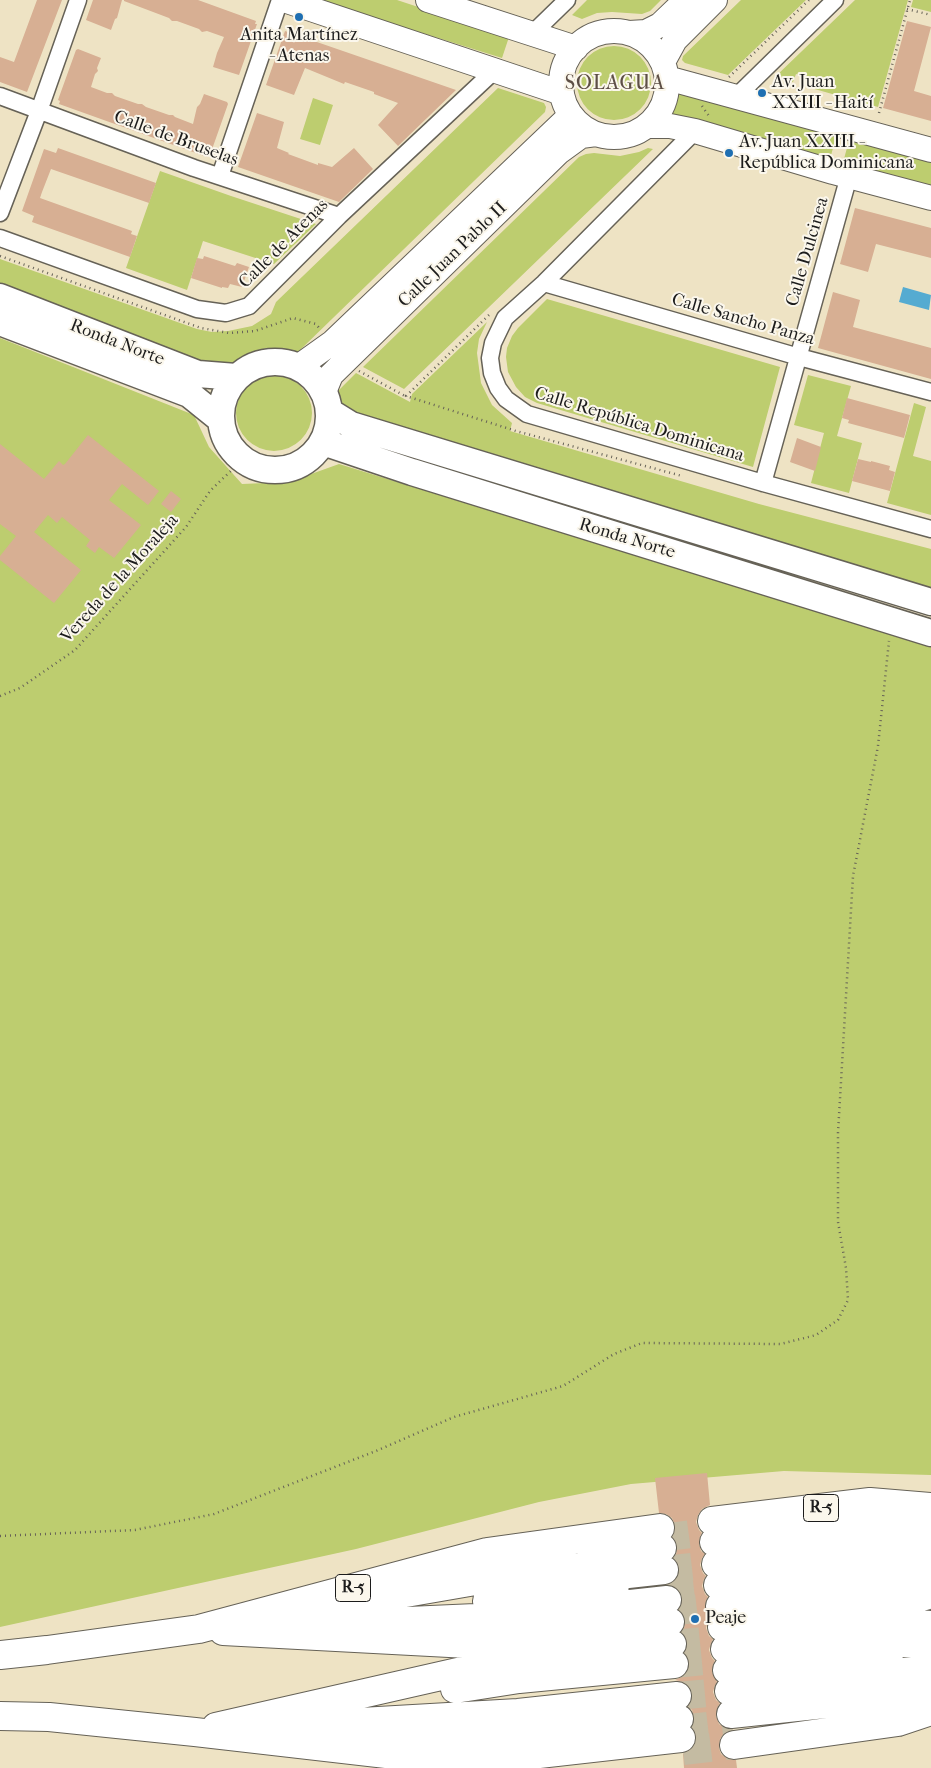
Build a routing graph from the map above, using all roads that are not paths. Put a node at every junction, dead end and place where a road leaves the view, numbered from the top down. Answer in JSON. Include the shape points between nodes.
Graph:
{"nodes":[{"id":1,"x":78,"y":0,"type":"edge"},
{"id":2,"x":280,"y":0,"type":"edge"},
{"id":3,"x":284,"y":0,"type":"edge"},
{"id":4,"x":428,"y":0,"type":"edge"},
{"id":5,"x":567,"y":0,"type":"edge"},
{"id":6,"x":686,"y":0,"type":"edge"},
{"id":7,"x":715,"y":0,"type":"edge"},
{"id":8,"x":835,"y":0,"type":"edge"},
{"id":9,"x":629,"y":33,"type":"junction"},
{"id":10,"x":532,"y":34,"type":"junction"},
{"id":11,"x":576,"y":48,"type":"junction"},
{"id":12,"x":665,"y":70,"type":"junction"},
{"id":13,"x":494,"y":71,"type":"junction"},
{"id":14,"x":562,"y":93,"type":"junction"},
{"id":15,"x":0,"y":96,"type":"edge"},
{"id":16,"x":736,"y":98,"type":"junction"},
{"id":17,"x":39,"y":111,"type":"junction"},
{"id":18,"x":571,"y":115,"type":"junction"},
{"id":19,"x":648,"y":126,"type":"junction"},
{"id":20,"x":695,"y":131,"type":"junction"},
{"id":21,"x":596,"y":134,"type":"junction"},
{"id":22,"x":931,"y":150,"type":"edge"},
{"id":23,"x":220,"y":176,"type":"junction"},
{"id":24,"x":850,"y":176,"type":"junction"},
{"id":25,"x":931,"y":198,"type":"edge"},
{"id":26,"x":0,"y":212,"type":"edge"},
{"id":27,"x":339,"y":216,"type":"junction"},
{"id":28,"x":0,"y":238,"type":"edge"},
{"id":29,"x":544,"y":283,"type":"junction"},
{"id":30,"x":0,"y":298,"type":"edge"},
{"id":31,"x":0,"y":322,"type":"edge"},
{"id":32,"x":799,"y":357,"type":"junction"},
{"id":33,"x":298,"y":367,"type":"junction"},
{"id":34,"x":236,"y":378,"type":"junction"},
{"id":35,"x":931,"y":392,"type":"edge"},
{"id":36,"x":327,"y":402,"type":"junction"},
{"id":37,"x":220,"y":419,"type":"junction"},
{"id":38,"x":323,"y":442,"type":"junction"},
{"id":39,"x":763,"y":483,"type":"junction"},
{"id":40,"x":931,"y":529,"type":"edge"},
{"id":41,"x":931,"y":602,"type":"edge"},
{"id":42,"x":931,"y":634,"type":"edge"},
{"id":43,"x":931,"y":1507,"type":"edge"},
{"id":44,"x":931,"y":1515,"type":"edge"},
{"id":45,"x":931,"y":1525,"type":"edge"},
{"id":46,"x":931,"y":1534,"type":"edge"},
{"id":47,"x":931,"y":1542,"type":"edge"},
{"id":48,"x":931,"y":1550,"type":"edge"},
{"id":49,"x":931,"y":1559,"type":"edge"},
{"id":50,"x":931,"y":1567,"type":"edge"},
{"id":51,"x":931,"y":1576,"type":"edge"},
{"id":52,"x":931,"y":1584,"type":"edge"},
{"id":53,"x":931,"y":1594,"type":"edge"},
{"id":54,"x":931,"y":1625,"type":"edge"},
{"id":55,"x":199,"y":1629,"type":"junction"},
{"id":56,"x":723,"y":1633,"type":"junction"},
{"id":57,"x":931,"y":1633,"type":"edge"},
{"id":58,"x":671,"y":1638,"type":"junction"},
{"id":59,"x":931,"y":1643,"type":"edge"},
{"id":60,"x":931,"y":1653,"type":"edge"},
{"id":61,"x":0,"y":1655,"type":"edge"},
{"id":62,"x":931,"y":1660,"type":"edge"},
{"id":63,"x":931,"y":1669,"type":"edge"},
{"id":64,"x":931,"y":1678,"type":"edge"},
{"id":65,"x":931,"y":1687,"type":"edge"},
{"id":66,"x":931,"y":1696,"type":"edge"},
{"id":67,"x":931,"y":1704,"type":"edge"},
{"id":68,"x":931,"y":1711,"type":"edge"},
{"id":69,"x":0,"y":1716,"type":"edge"},
{"id":70,"x":195,"y":1732,"type":"junction"},
{"id":71,"x":507,"y":1768,"type":"edge"},
{"id":72,"x":522,"y":1768,"type":"edge"}],
"edges":[{"from":1,"to":17,"type":"street"},
{"from":2,"to":23,"type":"street"},
{"from":3,"to":13,"type":"main road"},
{"from":4,"to":10,"type":"main road"},
{"from":5,"to":10,"type":"street"},
{"from":6,"to":9,"type":"main road","via":[[660,25],[646,32]]},
{"from":7,"to":12,"type":"main road","via":[[675,40]]},
{"from":8,"to":16,"type":"street"},
{"from":9,"to":11,"type":"main road","via":[[600,34]]},
{"from":9,"to":12,"type":"main road","via":[[649,44]]},
{"from":10,"to":11,"type":"main road"},
{"from":11,"to":14,"type":"main road","via":[[566,61]]},
{"from":12,"to":16,"type":"main road"},
{"from":12,"to":19,"type":"main road","via":[[666,96],[660,113]]},
{"from":13,"to":14,"type":"main road"},
{"from":13,"to":27,"type":"street","name":"Calle de Atenas"},
{"from":14,"to":18,"type":"main road"},
{"from":15,"to":17,"type":"street","name":"Calle de Bruselas"},
{"from":16,"to":22,"type":"main road"},
{"from":17,"to":23,"type":"street","name":"Calle de Bruselas"},
{"from":17,"to":26,"type":"street"},
{"from":18,"to":21,"type":"main road"},
{"from":18,"to":33,"type":"main road","name":"Calle Juan Pablo II","via":[[333,342]]},
{"from":19,"to":20,"type":"main road"},
{"from":19,"to":21,"type":"main road","via":[[632,135]]},
{"from":20,"to":24,"type":"main road"},
{"from":20,"to":29,"type":"street","name":"Calle República Dominicana"},
{"from":21,"to":36,"type":"main road","name":"Calle Juan Pablo II","via":[[581,136],[559,152],[331,375]]},
{"from":23,"to":27,"type":"street","name":"Calle de Bruselas"},
{"from":24,"to":25,"type":"main road"},
{"from":24,"to":32,"type":"street","name":"Calle Dulcinea"},
{"from":27,"to":28,"type":"street","name":"Calle de Atenas","via":[[249,306],[226,313],[197,309]]},
{"from":29,"to":32,"type":"street","name":"Calle Sancho Panza"},
{"from":29,"to":39,"type":"street","name":"Calle República Dominicana","via":[[505,318],[493,343],[490,358],[492,374],[506,399],[527,414]]},
{"from":30,"to":34,"type":"main road","name":"Ronda Norte","via":[[198,374]]},
{"from":31,"to":37,"type":"main road","name":"Ronda Norte","via":[[189,394]]},
{"from":32,"to":35,"type":"street","name":"Calle Sancho Panza"},
{"from":32,"to":39,"type":"street","name":"Calle Dulcinea"},
{"from":33,"to":34,"type":"main road","name":"Ronda Norte","via":[[282,362],[265,362]]},
{"from":33,"to":36,"type":"main road","name":"Ronda Norte","via":[[313,377]]},
{"from":34,"to":37,"type":"main road","name":"Ronda Norte","via":[[221,404]]},
{"from":36,"to":38,"type":"main road","name":"Ronda Norte","via":[[329,428]]},
{"from":36,"to":41,"type":"main road","name":"Ronda Norte","via":[[351,426]]},
{"from":37,"to":38,"type":"main road","name":"Ronda Norte","via":[[230,447],[242,460],[259,469],[278,471],[296,467],[312,457]]},
{"from":38,"to":42,"type":"main road","name":"Ronda Norte"},
{"from":39,"to":40,"type":"street","name":"Calle República Dominicana"},
{"from":43,"to":56,"type":"highway","number":"R-5","via":[[870,1502]]},
{"from":44,"to":56,"type":"highway","number":"R-5","via":[[873,1512]]},
{"from":45,"to":56,"type":"highway","number":"R-5","via":[[862,1524]]},
{"from":46,"to":56,"type":"highway","number":"R-5","via":[[863,1536]]},
{"from":47,"to":56,"type":"highway","via":[[869,1546]]},
{"from":48,"to":56,"type":"highway"},
{"from":49,"to":56,"type":"highway","via":[[878,1567]]},
{"from":50,"to":56,"type":"highway","via":[[878,1577]]},
{"from":51,"to":56,"type":"highway"},
{"from":52,"to":56,"type":"highway","via":[[874,1600]]},
{"from":53,"to":56,"type":"highway","via":[[880,1610]]},
{"from":54,"to":56,"type":"highway","via":[[891,1622]]},
{"from":55,"to":58,"type":"highway","number":"R-5","via":[[525,1628]]},
{"from":55,"to":58,"type":"highway","number":"R-5","via":[[502,1588]]},
{"from":55,"to":58,"type":"highway","number":"R-5","via":[[488,1552]]},
{"from":55,"to":61,"type":"highway","number":"R-5"},
{"from":56,"to":57,"type":"highway"},
{"from":56,"to":59,"type":"highway"},
{"from":56,"to":60,"type":"highway","via":[[878,1655]]},
{"from":56,"to":62,"type":"highway"},
{"from":56,"to":63,"type":"highway"},
{"from":56,"to":64,"type":"highway","via":[[886,1686]]},
{"from":56,"to":65,"type":"highway","via":[[882,1698]]},
{"from":56,"to":66,"type":"highway","via":[[885,1708]]},
{"from":56,"to":67,"type":"highway","via":[[888,1716]]},
{"from":56,"to":68,"type":"highway","via":[[898,1722]]},
{"from":58,"to":70,"type":"highway"},
{"from":58,"to":70,"type":"highway","via":[[518,1713]]},
{"from":58,"to":70,"type":"highway","via":[[522,1756]]},
{"from":58,"to":72,"type":"highway"},
{"from":69,"to":70,"type":"highway","via":[[48,1717]]},
{"from":70,"to":71,"type":"highway"}]}
